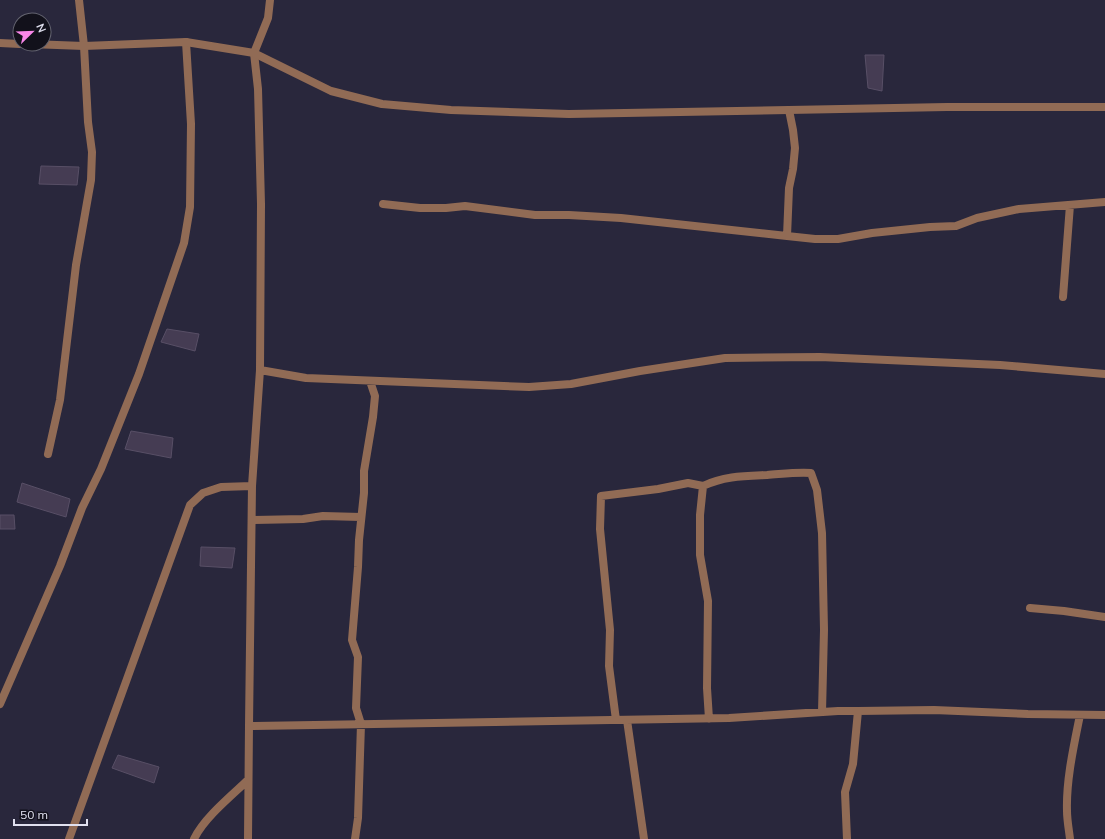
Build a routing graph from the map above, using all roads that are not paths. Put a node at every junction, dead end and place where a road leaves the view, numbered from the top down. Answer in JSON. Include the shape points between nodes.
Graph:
{"nodes":[{"id":1,"x":79,"y":0,"type":"edge"},
{"id":2,"x":270,"y":0,"type":"edge"},
{"id":3,"x":186,"y":42,"type":"junction"},
{"id":4,"x":0,"y":43,"type":"edge"},
{"id":5,"x":12,"y":44,"type":"edge"},
{"id":6,"x":52,"y":45,"type":"edge"},
{"id":7,"x":84,"y":46,"type":"junction"},
{"id":8,"x":254,"y":53,"type":"junction"},
{"id":9,"x":1105,"y":108,"type":"edge"},
{"id":10,"x":789,"y":110,"type":"junction"},
{"id":11,"x":1105,"y":202,"type":"edge"},
{"id":12,"x":383,"y":204,"type":"dead end"},
{"id":13,"x":1070,"y":205,"type":"junction"},
{"id":14,"x":787,"y":236,"type":"junction"},
{"id":15,"x":1063,"y":297,"type":"dead end"},
{"id":16,"x":260,"y":370,"type":"junction"},
{"id":17,"x":1105,"y":374,"type":"edge"},
{"id":18,"x":370,"y":381,"type":"junction"},
{"id":19,"x":48,"y":454,"type":"dead end"},
{"id":20,"x":252,"y":486,"type":"junction"},
{"id":21,"x":703,"y":486,"type":"junction"},
{"id":22,"x":361,"y":517,"type":"junction"},
{"id":23,"x":252,"y":520,"type":"junction"},
{"id":24,"x":1030,"y":608,"type":"dead end"},
{"id":25,"x":1105,"y":617,"type":"edge"},
{"id":26,"x":0,"y":704,"type":"edge"},
{"id":27,"x":858,"y":711,"type":"junction"},
{"id":28,"x":822,"y":712,"type":"junction"},
{"id":29,"x":1080,"y":715,"type":"junction"},
{"id":30,"x":1105,"y":715,"type":"edge"},
{"id":31,"x":709,"y":718,"type":"junction"},
{"id":32,"x":616,"y":720,"type":"junction"},
{"id":33,"x":627,"y":720,"type":"junction"},
{"id":34,"x":361,"y":724,"type":"junction"},
{"id":35,"x":249,"y":726,"type":"junction"},
{"id":36,"x":248,"y":780,"type":"junction"},
{"id":37,"x":69,"y":839,"type":"edge"},
{"id":38,"x":194,"y":839,"type":"edge"},
{"id":39,"x":248,"y":839,"type":"edge"},
{"id":40,"x":355,"y":839,"type":"edge"},
{"id":41,"x":644,"y":839,"type":"edge"},
{"id":42,"x":847,"y":839,"type":"edge"},
{"id":43,"x":1070,"y":839,"type":"edge"}],
"edges":[{"from":1,"to":7,"type":"street"},
{"from":2,"to":8,"type":"street","via":[[268,18]]},
{"from":3,"to":7,"type":"street"},
{"from":3,"to":8,"type":"street"},
{"from":3,"to":26,"type":"street","via":[[191,124],[190,207],[184,243],[139,374]]},
{"from":4,"to":5,"type":"street"},
{"from":6,"to":7,"type":"street"},
{"from":7,"to":19,"type":"street","via":[[92,152],[91,180],[76,265],[60,400]]},
{"from":8,"to":10,"type":"street","via":[[330,91],[382,104],[451,110],[569,114]]},
{"from":8,"to":16,"type":"street","via":[[258,89],[261,204]]},
{"from":9,"to":10,"type":"street"},
{"from":10,"to":14,"type":"street","via":[[795,148],[789,188]]},
{"from":11,"to":13,"type":"street"},
{"from":12,"to":14,"type":"street","via":[[420,208],[465,206],[535,215],[613,218]]},
{"from":13,"to":14,"type":"street","via":[[1019,209],[977,218],[956,226],[872,233],[838,239]]},
{"from":13,"to":15,"type":"street"},
{"from":16,"to":18,"type":"street","via":[[306,378]]},
{"from":16,"to":20,"type":"street"},
{"from":17,"to":18,"type":"street","via":[[1000,365],[820,357],[725,358],[571,384],[529,387]]},
{"from":18,"to":22,"type":"street","via":[[375,396],[364,471]]},
{"from":20,"to":23,"type":"street"},
{"from":20,"to":37,"type":"street","via":[[222,487],[203,493],[190,505]]},
{"from":21,"to":28,"type":"street","via":[[734,476],[811,473],[817,490],[822,533]]},
{"from":21,"to":31,"type":"street","via":[[700,555],[708,601]]},
{"from":21,"to":32,"type":"street","via":[[688,483],[602,496],[600,529],[610,630],[609,666]]},
{"from":22,"to":23,"type":"street","via":[[323,516]]},
{"from":22,"to":34,"type":"street","via":[[352,640],[358,657],[356,708]]},
{"from":23,"to":35,"type":"street"},
{"from":24,"to":25,"type":"street"},
{"from":27,"to":28,"type":"street"},
{"from":27,"to":29,"type":"street","via":[[934,710]]},
{"from":27,"to":42,"type":"street","via":[[853,764],[845,792]]},
{"from":28,"to":31,"type":"street"},
{"from":29,"to":30,"type":"street"},
{"from":29,"to":43,"type":"street","via":[[1069,780],[1067,810]]},
{"from":31,"to":33,"type":"street"},
{"from":32,"to":33,"type":"street"},
{"from":32,"to":34,"type":"street"},
{"from":33,"to":41,"type":"street"},
{"from":34,"to":35,"type":"street"},
{"from":34,"to":40,"type":"street"},
{"from":35,"to":36,"type":"street"},
{"from":36,"to":38,"type":"street","via":[[210,817]]},
{"from":36,"to":39,"type":"street"}]}
